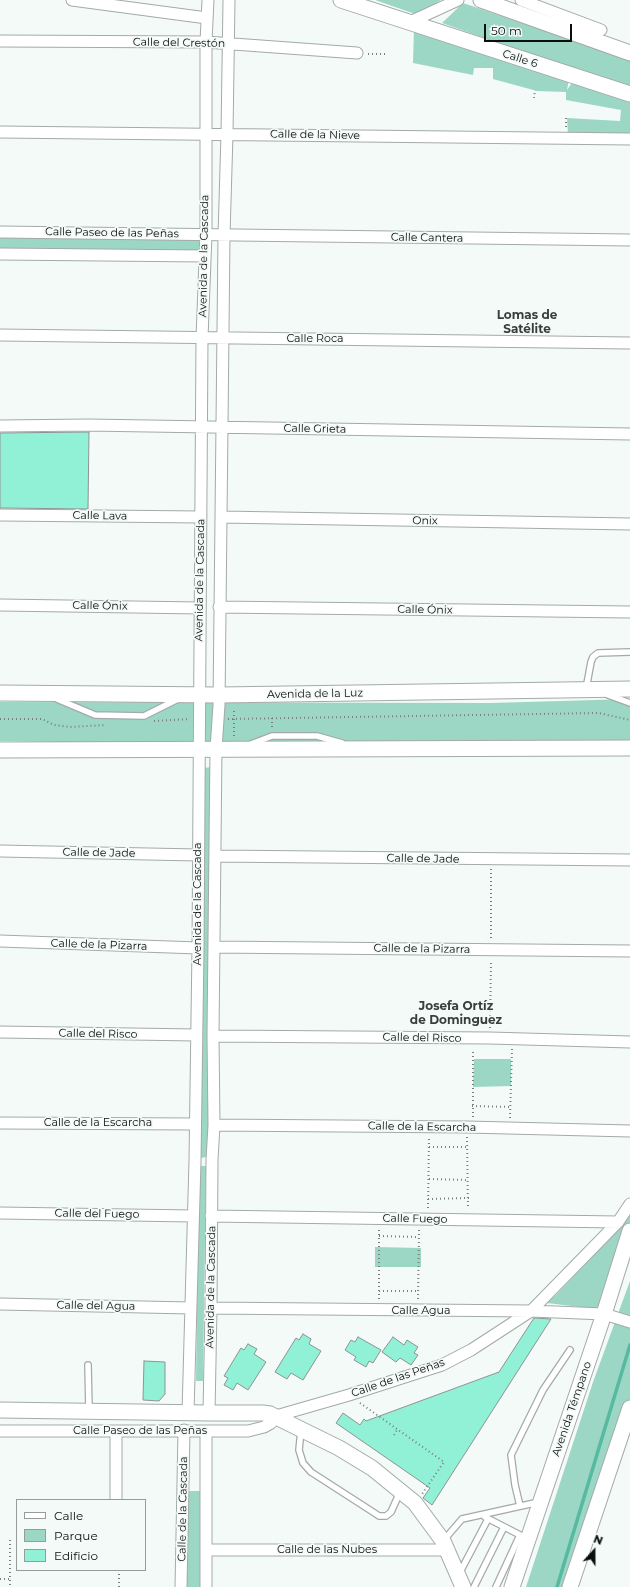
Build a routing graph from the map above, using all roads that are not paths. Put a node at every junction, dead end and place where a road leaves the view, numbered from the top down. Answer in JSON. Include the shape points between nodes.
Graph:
{"nodes":[{"id":1,"x":72,"y":0,"type":"edge"},
{"id":2,"x":208,"y":0,"type":"edge"},
{"id":3,"x":229,"y":0,"type":"edge"},
{"id":4,"x":341,"y":0,"type":"edge"},
{"id":5,"x":481,"y":0,"type":"edge"},
{"id":6,"x":521,"y":0,"type":"edge"},
{"id":7,"x":457,"y":1,"type":"edge"},
{"id":8,"x":207,"y":18,"type":"junction"},
{"id":9,"x":415,"y":20,"type":"junction"},
{"id":10,"x":601,"y":30,"type":"dead end"},
{"id":11,"x":0,"y":41,"type":"edge"},
{"id":12,"x":206,"y":42,"type":"junction"},
{"id":13,"x":228,"y":44,"type":"junction"},
{"id":14,"x":630,"y":53,"type":"edge"},
{"id":15,"x":357,"y":54,"type":"road end"},
{"id":16,"x":630,"y":94,"type":"edge"},
{"id":17,"x":0,"y":132,"type":"edge"},
{"id":18,"x":205,"y":134,"type":"junction"},
{"id":19,"x":227,"y":134,"type":"junction"},
{"id":20,"x":630,"y":139,"type":"edge"},
{"id":21,"x":0,"y":232,"type":"edge"},
{"id":22,"x":206,"y":234,"type":"junction"},
{"id":23,"x":224,"y":236,"type":"junction"},
{"id":24,"x":630,"y":240,"type":"edge"},
{"id":25,"x":0,"y":254,"type":"edge"},
{"id":26,"x":205,"y":256,"type":"junction"},
{"id":27,"x":0,"y":336,"type":"edge"},
{"id":28,"x":202,"y":338,"type":"junction"},
{"id":29,"x":223,"y":338,"type":"junction"},
{"id":30,"x":630,"y":343,"type":"edge"},
{"id":31,"x":0,"y":426,"type":"edge"},
{"id":32,"x":202,"y":427,"type":"junction"},
{"id":33,"x":222,"y":428,"type":"junction"},
{"id":34,"x":630,"y":434,"type":"edge"},
{"id":35,"x":0,"y":515,"type":"edge"},
{"id":36,"x":201,"y":517,"type":"junction"},
{"id":37,"x":221,"y":517,"type":"junction"},
{"id":38,"x":630,"y":524,"type":"edge"},
{"id":39,"x":0,"y":605,"type":"edge"},
{"id":40,"x":200,"y":608,"type":"junction"},
{"id":41,"x":219,"y":608,"type":"junction"},
{"id":42,"x":630,"y":612,"type":"edge"},
{"id":43,"x":630,"y":652,"type":"edge"},
{"id":44,"x":590,"y":689,"type":"junction"},
{"id":45,"x":630,"y":689,"type":"edge"},
{"id":46,"x":0,"y":693,"type":"edge"},
{"id":47,"x":46,"y":694,"type":"junction"},
{"id":48,"x":195,"y":697,"type":"junction"},
{"id":49,"x":224,"y":698,"type":"junction"},
{"id":50,"x":630,"y":703,"type":"edge"},
{"id":51,"x":199,"y":748,"type":"junction"},
{"id":52,"x":630,"y":748,"type":"edge"},
{"id":53,"x":216,"y":749,"type":"junction"},
{"id":54,"x":0,"y":750,"type":"edge"},
{"id":55,"x":0,"y":851,"type":"edge"},
{"id":56,"x":198,"y":855,"type":"junction"},
{"id":57,"x":216,"y":856,"type":"junction"},
{"id":58,"x":630,"y":860,"type":"edge"},
{"id":59,"x":0,"y":941,"type":"edge"},
{"id":60,"x":214,"y":947,"type":"junction"},
{"id":61,"x":198,"y":948,"type":"junction"},
{"id":62,"x":630,"y":951,"type":"edge"},
{"id":63,"x":0,"y":1032,"type":"edge"},
{"id":64,"x":196,"y":1035,"type":"junction"},
{"id":65,"x":213,"y":1036,"type":"junction"},
{"id":66,"x":630,"y":1042,"type":"edge"},
{"id":67,"x":0,"y":1122,"type":"edge"},
{"id":68,"x":195,"y":1124,"type":"junction"},
{"id":69,"x":214,"y":1125,"type":"junction"},
{"id":70,"x":630,"y":1131,"type":"edge"},
{"id":71,"x":195,"y":1160,"type":"junction"},
{"id":72,"x":212,"y":1160,"type":"junction"},
{"id":73,"x":630,"y":1204,"type":"edge"},
{"id":74,"x":0,"y":1213,"type":"edge"},
{"id":75,"x":193,"y":1216,"type":"junction"},
{"id":76,"x":211,"y":1216,"type":"junction"},
{"id":77,"x":618,"y":1222,"type":"junction"},
{"id":78,"x":630,"y":1231,"type":"edge"},
{"id":79,"x":0,"y":1304,"type":"edge"},
{"id":80,"x":191,"y":1308,"type":"junction"},
{"id":81,"x":211,"y":1308,"type":"junction"},
{"id":82,"x":531,"y":1311,"type":"junction"},
{"id":83,"x":604,"y":1314,"type":"junction"},
{"id":84,"x":630,"y":1322,"type":"edge"},
{"id":85,"x":570,"y":1350,"type":"dead end"},
{"id":86,"x":88,"y":1365,"type":"dead end"},
{"id":87,"x":630,"y":1408,"type":"edge"},
{"id":88,"x":0,"y":1410,"type":"edge"},
{"id":89,"x":88,"y":1412,"type":"junction"},
{"id":90,"x":188,"y":1412,"type":"junction"},
{"id":91,"x":209,"y":1413,"type":"junction"},
{"id":92,"x":276,"y":1416,"type":"junction"},
{"id":93,"x":184,"y":1430,"type":"junction"},
{"id":94,"x":301,"y":1430,"type":"junction"},
{"id":95,"x":0,"y":1431,"type":"edge"},
{"id":96,"x":116,"y":1431,"type":"junction"},
{"id":97,"x":206,"y":1431,"type":"junction"},
{"id":98,"x":401,"y":1490,"type":"junction"},
{"id":99,"x":116,"y":1499,"type":"edge"},
{"id":100,"x":541,"y":1501,"type":"junction"},
{"id":101,"x":520,"y":1506,"type":"junction"},
{"id":102,"x":481,"y":1516,"type":"junction"},
{"id":103,"x":488,"y":1519,"type":"junction"},
{"id":104,"x":504,"y":1527,"type":"junction"},
{"id":105,"x":524,"y":1538,"type":"junction"},
{"id":106,"x":445,"y":1546,"type":"junction"},
{"id":107,"x":206,"y":1550,"type":"junction"},
{"id":108,"x":470,"y":1584,"type":"edge"},
{"id":109,"x":181,"y":1587,"type":"edge"},
{"id":110,"x":206,"y":1587,"type":"edge"},
{"id":111,"x":496,"y":1587,"type":"edge"},
{"id":112,"x":512,"y":1587,"type":"edge"},
{"id":113,"x":570,"y":1587,"type":"edge"}],
"edges":[{"from":1,"to":8,"type":"street"},
{"from":2,"to":8,"type":"street","name":"Avenida de la Cascada"},
{"from":3,"to":13,"type":"street","name":"Avenida de la Cascada"},
{"from":4,"to":9,"type":"main road","name":"Calle 6"},
{"from":5,"to":14,"type":"main road"},
{"from":6,"to":10,"type":"street"},
{"from":7,"to":9,"type":"street"},
{"from":8,"to":12,"type":"street","name":"Avenida de la Cascada"},
{"from":9,"to":16,"type":"main road","name":"Calle 6"},
{"from":11,"to":12,"type":"street","name":"Calle del Crestón"},
{"from":12,"to":13,"type":"street","name":"Calle del Crestón"},
{"from":12,"to":18,"type":"street","name":"Avenida de la Cascada"},
{"from":13,"to":15,"type":"street","name":"Calle del Crestón"},
{"from":13,"to":19,"type":"street","name":"Avenida de la Cascada"},
{"from":17,"to":18,"type":"street","name":"Calle de la Nieve"},
{"from":18,"to":19,"type":"street","name":"Calle de la Nieve"},
{"from":18,"to":22,"type":"street","name":"Avenida de la Cascada"},
{"from":19,"to":20,"type":"street","name":"Calle de la Nieve"},
{"from":19,"to":23,"type":"street","name":"Avenida de la Cascada"},
{"from":21,"to":22,"type":"street","name":"Calle Paseo de las Peñas"},
{"from":22,"to":23,"type":"street","name":"Calle Paseo de las Peñas"},
{"from":22,"to":26,"type":"street","name":"Avenida de la Cascada"},
{"from":23,"to":24,"type":"street","name":"Calle Cantera"},
{"from":23,"to":29,"type":"street","name":"Avenida de la Cascada"},
{"from":25,"to":26,"type":"street","name":"Calle Paseo de las Peñas"},
{"from":26,"to":28,"type":"street","name":"Avenida de la Cascada"},
{"from":27,"to":28,"type":"street","name":"Calle Roca"},
{"from":28,"to":29,"type":"street","name":"Calle Roca"},
{"from":28,"to":32,"type":"street","name":"Avenida de la Cascada"},
{"from":29,"to":30,"type":"street","name":"Calle Roca"},
{"from":29,"to":33,"type":"street","name":"Avenida de la Cascada"},
{"from":31,"to":32,"type":"street","name":"Calle Grieta"},
{"from":32,"to":33,"type":"street","name":"Calle Grieta"},
{"from":32,"to":36,"type":"street","name":"Avenida de la Cascada"},
{"from":33,"to":34,"type":"street","name":"Calle Grieta"},
{"from":33,"to":37,"type":"street","name":"Avenida de la Cascada"},
{"from":35,"to":36,"type":"street","name":"Calle Lava"},
{"from":36,"to":40,"type":"street","name":"Avenida de la Cascada"},
{"from":37,"to":38,"type":"street","name":"Onix"},
{"from":37,"to":41,"type":"street","name":"Avenida de la Cascada"},
{"from":39,"to":40,"type":"street","name":"Calle Ónix"},
{"from":40,"to":48,"type":"street","name":"Avenida de la Cascada"},
{"from":41,"to":42,"type":"street","name":"Calle Ónix"},
{"from":41,"to":49,"type":"street","name":"Avenida de la Cascada"},
{"from":43,"to":44,"type":"lane","via":[[598,653],[593,657]]},
{"from":44,"to":45,"type":"main road","name":"Avenida de la Luz"},
{"from":44,"to":49,"type":"main road","name":"Avenida de la Luz"},
{"from":44,"to":50,"type":"lane"},
{"from":46,"to":47,"type":"main road","name":"Avenida de la Luz"},
{"from":47,"to":48,"type":"main road","name":"Avenida de la Luz"},
{"from":47,"to":48,"type":"lane","via":[[95,715],[144,716]]},
{"from":48,"to":49,"type":"main road","name":"Avenida de la Luz"},
{"from":48,"to":51,"type":"street","name":"Avenida de la Cascada","via":[[199,718]]},
{"from":49,"to":53,"type":"street","name":"Avenida de la Cascada","via":[[218,718]]},
{"from":51,"to":53,"type":"main road"},
{"from":51,"to":54,"type":"main road"},
{"from":51,"to":56,"type":"street","name":"Avenida de la Cascada"},
{"from":52,"to":53,"type":"main road"},
{"from":53,"to":57,"type":"street","name":"Avenida de la Cascada"},
{"from":55,"to":56,"type":"street","name":"Calle de Jade"},
{"from":56,"to":61,"type":"street","name":"Avenida de la Cascada"},
{"from":57,"to":58,"type":"street","name":"Calle de Jade"},
{"from":57,"to":60,"type":"street","name":"Avenida de la Cascada"},
{"from":59,"to":61,"type":"street","name":"Calle de la Pizarra"},
{"from":60,"to":62,"type":"street","name":"Calle de la Pizarra"},
{"from":60,"to":65,"type":"street","name":"Avenida de la Cascada"},
{"from":61,"to":64,"type":"street","name":"Avenida de la Cascada"},
{"from":63,"to":64,"type":"street","name":"Calle del Risco"},
{"from":64,"to":68,"type":"street","name":"Avenida de la Cascada"},
{"from":65,"to":66,"type":"street","name":"Calle del Risco"},
{"from":65,"to":69,"type":"street","name":"Avenida de la Cascada"},
{"from":67,"to":68,"type":"street","name":"Calle de la Escarcha"},
{"from":68,"to":71,"type":"street","name":"Avenida de la Cascada"},
{"from":69,"to":70,"type":"street","name":"Calle de la Escarcha"},
{"from":69,"to":72,"type":"street","name":"Avenida de la Cascada"},
{"from":71,"to":72,"type":"street"},
{"from":71,"to":75,"type":"street","name":"Avenida de la Cascada"},
{"from":72,"to":76,"type":"street","name":"Avenida de la Cascada"},
{"from":73,"to":77,"type":"street","name":"Calle de las Peñas"},
{"from":74,"to":75,"type":"street","name":"Calle del Fuego"},
{"from":75,"to":80,"type":"street","name":"Avenida de la Cascada"},
{"from":76,"to":77,"type":"street","name":"Calle Fuego"},
{"from":76,"to":81,"type":"street","name":"Avenida de la Cascada"},
{"from":77,"to":82,"type":"street","name":"Calle de las Peñas"},
{"from":78,"to":83,"type":"main road","name":"Avenida Témpano"},
{"from":79,"to":80,"type":"street","name":"Calle del Agua"},
{"from":80,"to":90,"type":"street","name":"Avenida de la Cascada"},
{"from":81,"to":82,"type":"street","name":"Calle Agua"},
{"from":81,"to":91,"type":"street","name":"Avenida de la Cascada"},
{"from":82,"to":83,"type":"street","name":"Calle Agua"},
{"from":82,"to":92,"type":"street","name":"Calle de las Peñas","via":[[471,1350],[442,1365]]},
{"from":83,"to":84,"type":"street","name":"Calle Agua"},
{"from":83,"to":100,"type":"main road","name":"Avenida Témpano"},
{"from":85,"to":101,"type":"lane","via":[[543,1390],[511,1455]]},
{"from":86,"to":89,"type":"lane"},
{"from":87,"to":113,"type":"main road"},
{"from":88,"to":89,"type":"main road","name":"Calle Paseo de las Peñas"},
{"from":89,"to":90,"type":"main road","name":"Calle Paseo de las Peñas"},
{"from":90,"to":91,"type":"main road","name":"Calle Paseo de las Peñas"},
{"from":91,"to":92,"type":"main road","name":"Calle Paseo de las Peñas","via":[[263,1413]]},
{"from":92,"to":94,"type":"main road","name":"Calle Paseo de las Peñas"},
{"from":92,"to":97,"type":"street","name":"Calle Paseo de las Peñas","via":[[264,1427],[248,1431]]},
{"from":93,"to":96,"type":"street","name":"Calle Paseo de las Peñas"},
{"from":93,"to":97,"type":"street","name":"Calle Paseo de las Peñas"},
{"from":93,"to":109,"type":"street","name":"Calle de la Cascada"},
{"from":94,"to":98,"type":"main road","name":"Calle Paseo de las Peñas","via":[[339,1448]]},
{"from":94,"to":98,"type":"lane","via":[[299,1450],[302,1463],[311,1472],[379,1516],[386,1516],[391,1512]]},
{"from":95,"to":96,"type":"street","name":"Calle Paseo de las Peñas"},
{"from":96,"to":99,"type":"street"},
{"from":97,"to":107,"type":"street","name":"Calle de la Cascada"},
{"from":98,"to":106,"type":"main road","name":"Calle Paseo de las Peñas","via":[[416,1502]]},
{"from":100,"to":101,"type":"lane"},
{"from":100,"to":105,"type":"main road","name":"Avenida Témpano"},
{"from":101,"to":102,"type":"lane"},
{"from":102,"to":103,"type":"lane"},
{"from":102,"to":106,"type":"lane","via":[[462,1519]]},
{"from":103,"to":104,"type":"lane"},
{"from":103,"to":108,"type":"lane"},
{"from":104,"to":105,"type":"lane"},
{"from":104,"to":108,"type":"lane"},
{"from":105,"to":111,"type":"lane"},
{"from":105,"to":112,"type":"main road","name":"Avenida Témpano"},
{"from":106,"to":107,"type":"street","name":"Calle de las Nubes"},
{"from":106,"to":108,"type":"main road","name":"Calle Paseo de las Peñas"},
{"from":107,"to":110,"type":"street","name":"Calle de la Cascada"}]}
